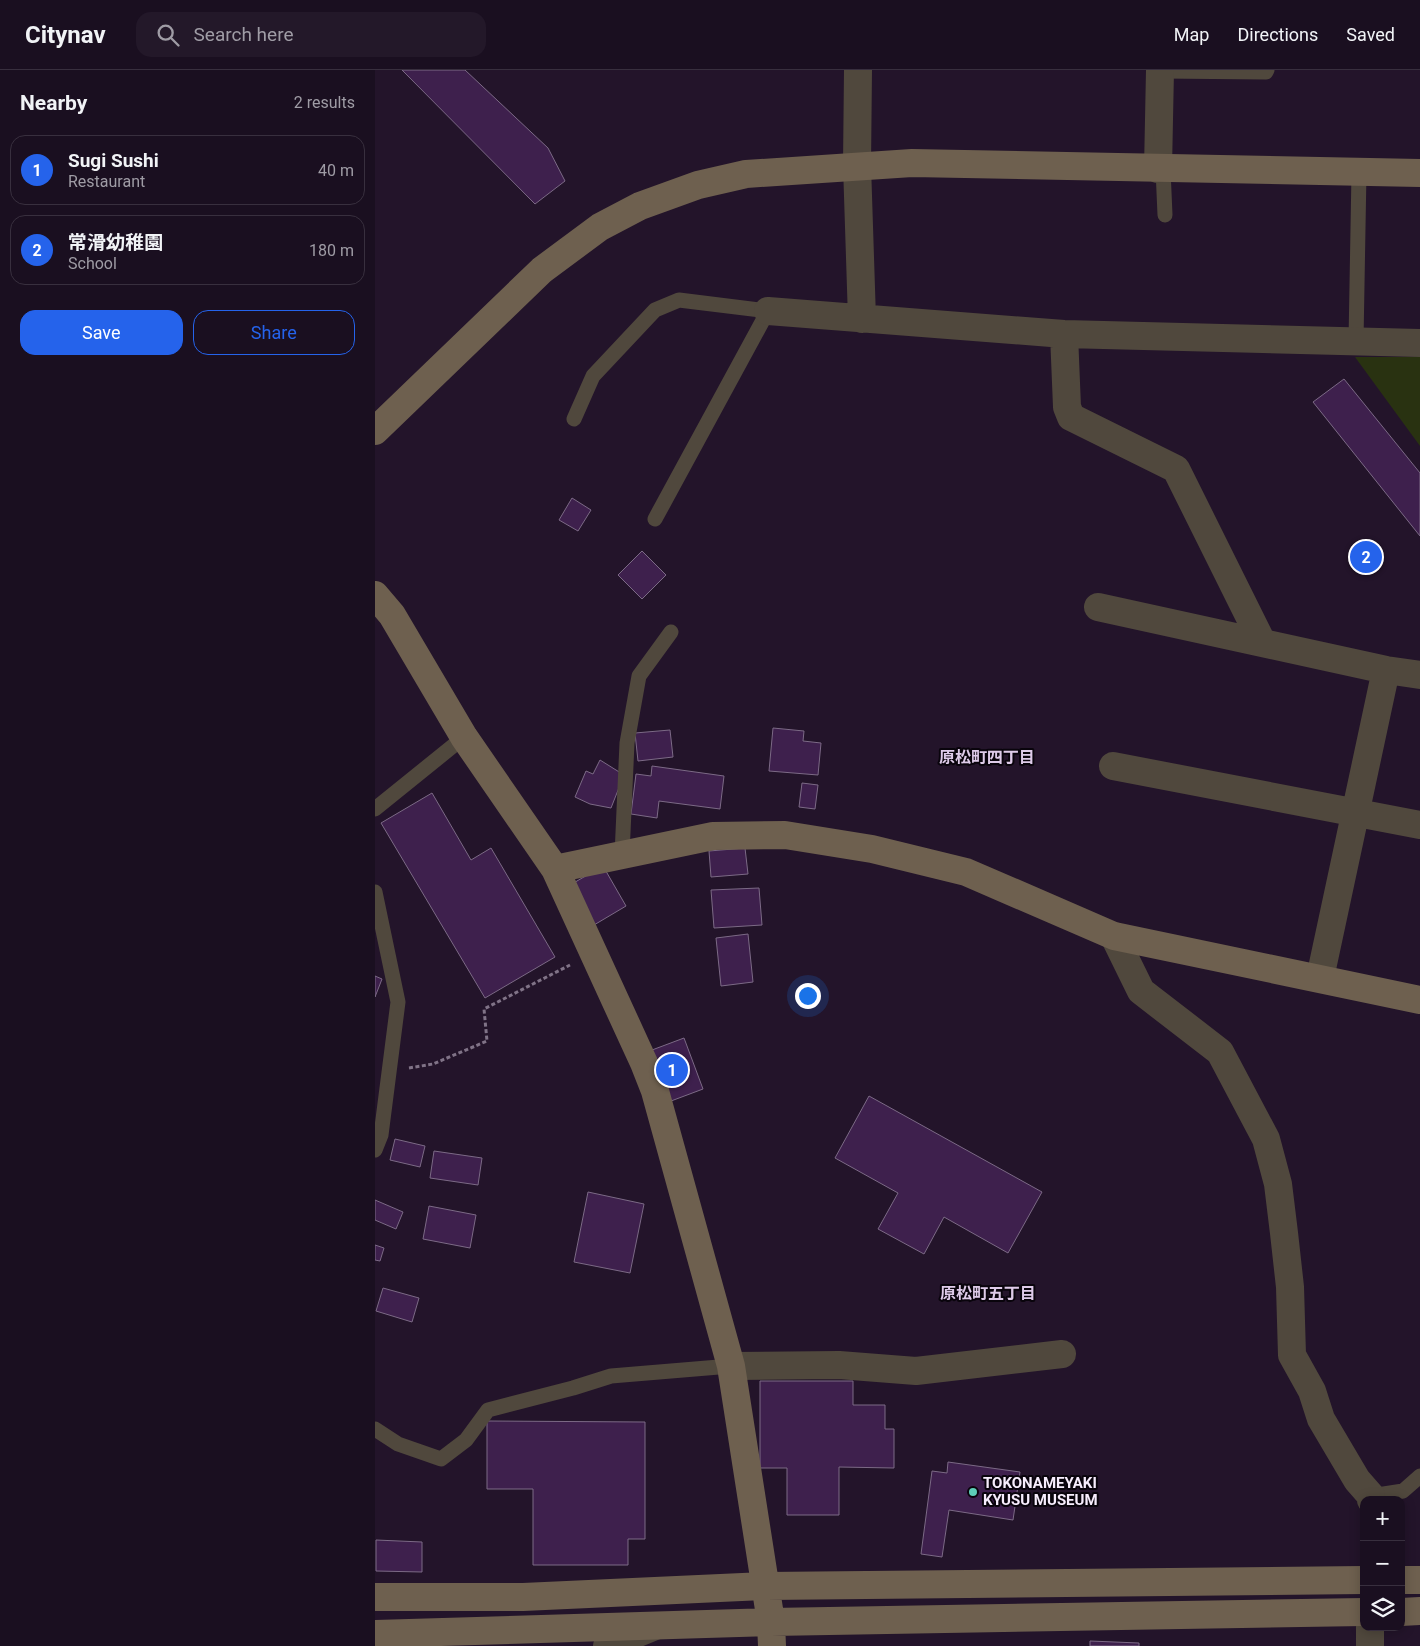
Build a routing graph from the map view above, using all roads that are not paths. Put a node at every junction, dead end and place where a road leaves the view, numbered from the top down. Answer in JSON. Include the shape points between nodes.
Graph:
{"nodes":[{"id":1,"x":858,"y":70,"type":"edge"},
{"id":2,"x":1160,"y":70,"type":"edge"},
{"id":3,"x":1267,"y":70,"type":"edge"},
{"id":4,"x":857,"y":165,"type":"junction"},
{"id":5,"x":1161,"y":169,"type":"junction"},
{"id":6,"x":1359,"y":172,"type":"junction"},
{"id":7,"x":1420,"y":173,"type":"edge"},
{"id":8,"x":1165,"y":215,"type":"dead end"},
{"id":9,"x":768,"y":311,"type":"junction"},
{"id":10,"x":862,"y":319,"type":"junction"},
{"id":11,"x":1064,"y":334,"type":"junction"},
{"id":12,"x":1357,"y":341,"type":"junction"},
{"id":13,"x":1420,"y":342,"type":"edge"},
{"id":14,"x":574,"y":419,"type":"dead end"},
{"id":15,"x":375,"y":431,"type":"edge"},
{"id":16,"x":655,"y":518,"type":"dead end"},
{"id":17,"x":375,"y":594,"type":"edge"},
{"id":18,"x":1098,"y":607,"type":"dead end"},
{"id":19,"x":671,"y":632,"type":"dead end"},
{"id":20,"x":1262,"y":642,"type":"junction"},
{"id":21,"x":1386,"y":670,"type":"junction"},
{"id":22,"x":1420,"y":675,"type":"edge"},
{"id":23,"x":464,"y":736,"type":"junction"},
{"id":24,"x":1113,"y":766,"type":"dead end"},
{"id":25,"x":375,"y":809,"type":"edge"},
{"id":26,"x":1356,"y":812,"type":"junction"},
{"id":27,"x":1420,"y":825,"type":"edge"},
{"id":28,"x":622,"y":855,"type":"junction"},
{"id":29,"x":555,"y":869,"type":"junction"},
{"id":30,"x":375,"y":892,"type":"edge"},
{"id":31,"x":1114,"y":936,"type":"junction"},
{"id":32,"x":1320,"y":978,"type":"junction"},
{"id":33,"x":1420,"y":1000,"type":"edge"},
{"id":34,"x":375,"y":1150,"type":"edge"},
{"id":35,"x":1062,"y":1354,"type":"dead end"},
{"id":36,"x":731,"y":1366,"type":"junction"},
{"id":37,"x":375,"y":1429,"type":"edge"},
{"id":38,"x":1420,"y":1476,"type":"edge"},
{"id":39,"x":1369,"y":1496,"type":"edge"},
{"id":40,"x":1380,"y":1496,"type":"edge"},
{"id":41,"x":1360,"y":1580,"type":"edge"},
{"id":42,"x":1405,"y":1580,"type":"edge"},
{"id":43,"x":1420,"y":1580,"type":"edge"},
{"id":44,"x":765,"y":1586,"type":"junction"},
{"id":45,"x":375,"y":1597,"type":"edge"},
{"id":46,"x":1420,"y":1611,"type":"edge"},
{"id":47,"x":1360,"y":1612,"type":"edge"},
{"id":48,"x":1405,"y":1612,"type":"edge"},
{"id":49,"x":656,"y":1625,"type":"junction"},
{"id":50,"x":1371,"y":1631,"type":"edge"},
{"id":51,"x":375,"y":1634,"type":"edge"},
{"id":52,"x":771,"y":1634,"type":"edge"},
{"id":53,"x":607,"y":1646,"type":"edge"},
{"id":54,"x":1370,"y":1646,"type":"edge"}],
"edges":[{"from":1,"to":4,"type":"street"},
{"from":2,"to":3,"type":"lane"},
{"from":2,"to":5,"type":"street"},
{"from":4,"to":5,"type":"street","via":[[912,163]]},
{"from":4,"to":10,"type":"street"},
{"from":4,"to":15,"type":"street","via":[[746,174],[698,184],[640,206],[599,227],[542,270]]},
{"from":5,"to":6,"type":"street"},
{"from":5,"to":8,"type":"lane"},
{"from":6,"to":7,"type":"street"},
{"from":6,"to":12,"type":"lane"},
{"from":9,"to":10,"type":"street"},
{"from":9,"to":14,"type":"lane","via":[[679,300],[655,310],[593,376]]},
{"from":9,"to":16,"type":"lane"},
{"from":10,"to":11,"type":"street"},
{"from":11,"to":12,"type":"street"},
{"from":11,"to":20,"type":"street","via":[[1067,407],[1071,417],[1176,469]]},
{"from":12,"to":13,"type":"street"},
{"from":17,"to":23,"type":"street","via":[[392,615]]},
{"from":18,"to":20,"type":"street"},
{"from":19,"to":28,"type":"lane","via":[[639,676],[627,743]]},
{"from":20,"to":21,"type":"street"},
{"from":21,"to":22,"type":"street"},
{"from":21,"to":26,"type":"street"},
{"from":23,"to":25,"type":"lane"},
{"from":23,"to":29,"type":"street"},
{"from":24,"to":26,"type":"street"},
{"from":26,"to":27,"type":"street"},
{"from":26,"to":32,"type":"street"},
{"from":28,"to":29,"type":"street"},
{"from":28,"to":31,"type":"street","via":[[713,836],[785,835],[853,846],[966,872]]},
{"from":29,"to":36,"type":"street","via":[[592,954],[629,1027],[655,1091]]},
{"from":30,"to":34,"type":"lane","via":[[398,1002],[381,1135]]},
{"from":31,"to":32,"type":"street"},
{"from":31,"to":39,"type":"street","via":[[1141,991],[1220,1052],[1266,1139],[1278,1184],[1290,1287],[1292,1355],[1312,1392],[1321,1418]]},
{"from":32,"to":33,"type":"street"},
{"from":35,"to":36,"type":"street","via":[[916,1372],[839,1365]]},
{"from":36,"to":37,"type":"lane","via":[[611,1376],[488,1410],[467,1440],[441,1459],[398,1444]]},
{"from":36,"to":44,"type":"street"},
{"from":38,"to":40,"type":"lane","via":[[1403,1491]]},
{"from":41,"to":44,"type":"street"},
{"from":42,"to":43,"type":"street"},
{"from":44,"to":45,"type":"street","via":[[523,1597]]},
{"from":44,"to":52,"type":"street"},
{"from":46,"to":48,"type":"street"},
{"from":47,"to":52,"type":"street"},
{"from":49,"to":51,"type":"street"},
{"from":49,"to":52,"type":"street"},
{"from":49,"to":53,"type":"street"},
{"from":50,"to":54,"type":"street"}]}
